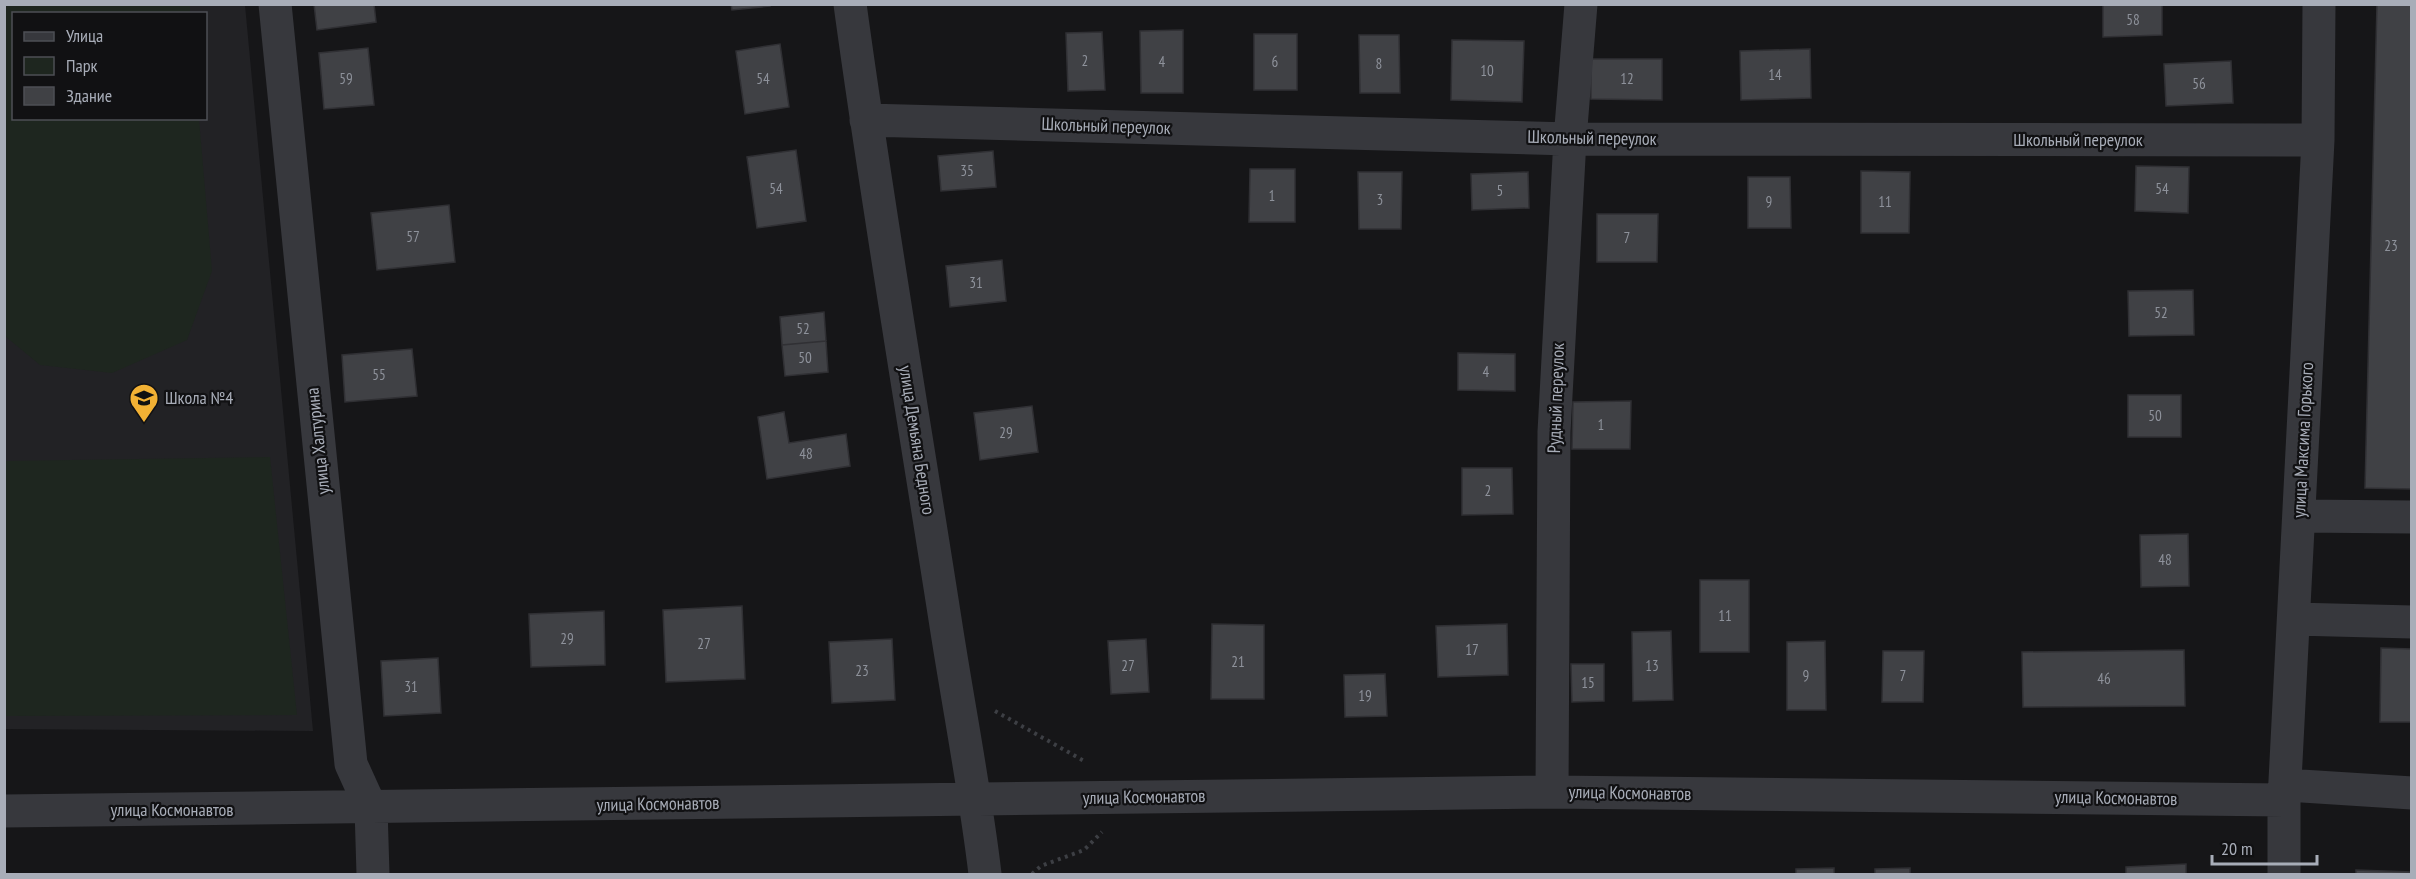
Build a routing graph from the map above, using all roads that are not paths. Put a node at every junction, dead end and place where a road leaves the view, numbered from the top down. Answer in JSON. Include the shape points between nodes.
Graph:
{"nodes":[{"id":1,"x":275,"y":4,"type":"edge"},
{"id":2,"x":850,"y":4,"type":"edge"},
{"id":3,"x":1581,"y":4,"type":"edge"},
{"id":4,"x":2319,"y":4,"type":"edge"},
{"id":5,"x":866,"y":120,"type":"junction"},
{"id":6,"x":1570,"y":139,"type":"junction"},
{"id":7,"x":2318,"y":140,"type":"junction"},
{"id":8,"x":2299,"y":516,"type":"junction"},
{"id":9,"x":2412,"y":517,"type":"edge"},
{"id":10,"x":2294,"y":620,"type":"junction"},
{"id":11,"x":2412,"y":622,"type":"edge"},
{"id":12,"x":1552,"y":792,"type":"junction"},
{"id":13,"x":2285,"y":793,"type":"junction"},
{"id":14,"x":2412,"y":793,"type":"edge"},
{"id":15,"x":976,"y":799,"type":"junction"},
{"id":16,"x":371,"y":808,"type":"junction"},
{"id":17,"x":4,"y":811,"type":"edge"},
{"id":18,"x":374,"y":874,"type":"edge"},
{"id":19,"x":985,"y":874,"type":"edge"},
{"id":20,"x":2284,"y":874,"type":"edge"}],
"edges":[{"from":1,"to":16,"type":"street","name":"улица Халтурина","via":[[351,764]]},
{"from":2,"to":5,"type":"street","name":"улица Демьяна Бедного"},
{"from":3,"to":6,"type":"street","name":"Рудный переулок"},
{"from":4,"to":7,"type":"street","name":"улица Максима Горького"},
{"from":5,"to":6,"type":"street","name":"Школьный переулок"},
{"from":5,"to":15,"type":"street","name":"улица Демьяна Бедного"},
{"from":6,"to":7,"type":"street","name":"Школьный переулок"},
{"from":6,"to":12,"type":"street","name":"Рудный переулок","via":[[1554,432]]},
{"from":7,"to":8,"type":"street","name":"улица Максима Горького"},
{"from":8,"to":9,"type":"street"},
{"from":8,"to":10,"type":"street","name":"улица Максима Горького"},
{"from":10,"to":11,"type":"street"},
{"from":10,"to":13,"type":"street","name":"улица Максима Горького"},
{"from":12,"to":13,"type":"street","name":"улица Космонавтов"},
{"from":12,"to":15,"type":"street","name":"улица Космонавтов"},
{"from":13,"to":14,"type":"street","name":"улица Космонавтов"},
{"from":13,"to":20,"type":"street","name":"улица Максима Горького"},
{"from":15,"to":16,"type":"street","name":"улица Космонавтов"},
{"from":15,"to":19,"type":"street","name":"улица Демьяна Бедного"},
{"from":16,"to":17,"type":"street","name":"улица Космонавтов"},
{"from":16,"to":18,"type":"street","name":"улица Халтурина"}]}
